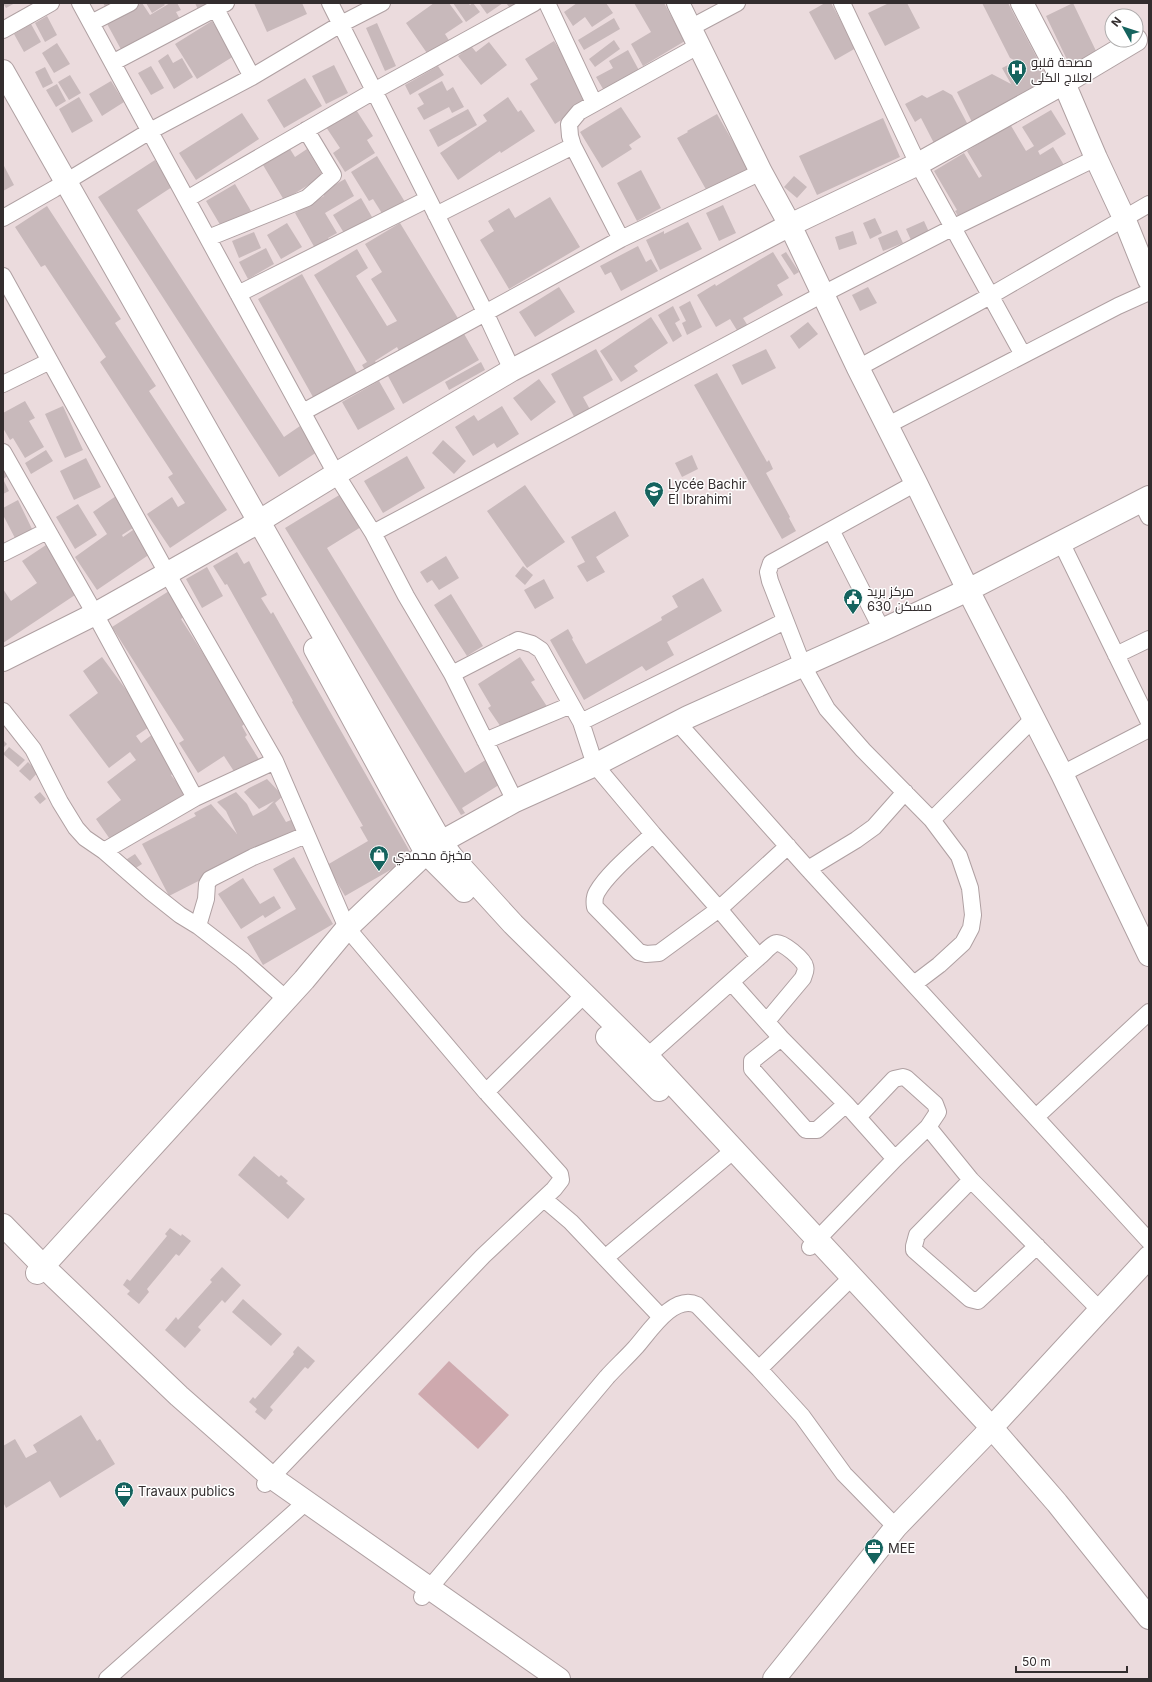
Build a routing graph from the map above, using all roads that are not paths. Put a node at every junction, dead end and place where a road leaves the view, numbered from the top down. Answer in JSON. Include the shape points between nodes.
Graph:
{"nodes":[{"id":1,"x":51,"y":3,"type":"edge"},
{"id":2,"x":80,"y":3,"type":"edge"},
{"id":3,"x":130,"y":3,"type":"edge"},
{"id":4,"x":330,"y":3,"type":"edge"},
{"id":5,"x":382,"y":3,"type":"edge"},
{"id":6,"x":534,"y":3,"type":"edge"},
{"id":7,"x":547,"y":3,"type":"edge"},
{"id":8,"x":678,"y":3,"type":"edge"},
{"id":9,"x":737,"y":3,"type":"edge"},
{"id":10,"x":842,"y":3,"type":"edge"},
{"id":11,"x":1022,"y":3,"type":"edge"},
{"id":12,"x":221,"y":6,"type":"edge"},
{"id":13,"x":91,"y":23,"type":"junction"},
{"id":14,"x":342,"y":24,"type":"junction"},
{"id":15,"x":3,"y":30,"type":"edge"},
{"id":16,"x":694,"y":37,"type":"junction"},
{"id":17,"x":1122,"y":48,"type":"edge"},
{"id":18,"x":114,"y":62,"type":"junction"},
{"id":19,"x":3,"y":71,"type":"edge"},
{"id":20,"x":252,"y":77,"type":"junction"},
{"id":21,"x":1064,"y":82,"type":"junction"},
{"id":22,"x":374,"y":91,"type":"junction"},
{"id":23,"x":3,"y":101,"type":"edge"},
{"id":24,"x":594,"y":103,"type":"junction"},
{"id":25,"x":306,"y":130,"type":"junction"},
{"id":26,"x":150,"y":131,"type":"junction"},
{"id":27,"x":573,"y":146,"type":"junction"},
{"id":28,"x":1096,"y":158,"type":"junction"},
{"id":29,"x":918,"y":164,"type":"junction"},
{"id":30,"x":761,"y":172,"type":"junction"},
{"id":31,"x":60,"y":185,"type":"junction"},
{"id":32,"x":187,"y":199,"type":"junction"},
{"id":33,"x":428,"y":199,"type":"junction"},
{"id":34,"x":1149,"y":204,"type":"edge"},
{"id":35,"x":436,"y":215,"type":"junction"},
{"id":36,"x":3,"y":218,"type":"edge"},
{"id":37,"x":1124,"y":218,"type":"junction"},
{"id":38,"x":790,"y":225,"type":"junction"},
{"id":39,"x":952,"y":228,"type":"junction"},
{"id":40,"x":208,"y":238,"type":"junction"},
{"id":41,"x":621,"y":239,"type":"junction"},
{"id":42,"x":3,"y":276,"type":"edge"},
{"id":43,"x":1149,"y":280,"type":"edge"},
{"id":44,"x":1149,"y":292,"type":"edge"},
{"id":45,"x":238,"y":294,"type":"junction"},
{"id":46,"x":823,"y":294,"type":"junction"},
{"id":47,"x":990,"y":296,"type":"junction"},
{"id":48,"x":485,"y":312,"type":"junction"},
{"id":49,"x":1023,"y":355,"type":"junction"},
{"id":50,"x":50,"y":361,"type":"junction"},
{"id":51,"x":858,"y":368,"type":"junction"},
{"id":52,"x":512,"y":370,"type":"junction"},
{"id":53,"x":3,"y":384,"type":"edge"},
{"id":54,"x":303,"y":412,"type":"junction"},
{"id":55,"x":888,"y":425,"type":"junction"},
{"id":56,"x":3,"y":452,"type":"edge"},
{"id":57,"x":336,"y":474,"type":"junction"},
{"id":58,"x":916,"y":483,"type":"junction"},
{"id":59,"x":1146,"y":505,"type":"edge"},
{"id":60,"x":254,"y":524,"type":"junction"},
{"id":61,"x":831,"y":530,"type":"junction"},
{"id":62,"x":47,"y":531,"type":"junction"},
{"id":63,"x":373,"y":533,"type":"junction"},
{"id":64,"x":1061,"y":542,"type":"junction"},
{"id":65,"x":3,"y":553,"type":"edge"},
{"id":66,"x":167,"y":573,"type":"junction"},
{"id":67,"x":968,"y":590,"type":"junction"},
{"id":68,"x":95,"y":614,"type":"junction"},
{"id":69,"x":786,"y":621,"type":"junction"},
{"id":70,"x":882,"y":630,"type":"junction"},
{"id":71,"x":1149,"y":639,"type":"edge"},
{"id":72,"x":1116,"y":655,"type":"junction"},
{"id":73,"x":3,"y":660,"type":"edge"},
{"id":74,"x":803,"y":666,"type":"junction"},
{"id":75,"x":452,"y":674,"type":"junction"},
{"id":76,"x":571,"y":705,"type":"junction"},
{"id":77,"x":3,"y":711,"type":"edge"},
{"id":78,"x":1033,"y":719,"type":"junction"},
{"id":79,"x":581,"y":722,"type":"junction"},
{"id":80,"x":678,"y":722,"type":"junction"},
{"id":81,"x":1149,"y":722,"type":"edge"},
{"id":82,"x":1149,"y":730,"type":"edge"},
{"id":83,"x":485,"y":741,"type":"junction"},
{"id":84,"x":275,"y":761,"type":"junction"},
{"id":85,"x":595,"y":765,"type":"junction"},
{"id":86,"x":1062,"y":774,"type":"junction"},
{"id":87,"x":905,"y":792,"type":"junction"},
{"id":88,"x":195,"y":798,"type":"junction"},
{"id":89,"x":515,"y":801,"type":"junction"},
{"id":90,"x":932,"y":820,"type":"junction"},
{"id":91,"x":653,"y":834,"type":"junction"},
{"id":92,"x":306,"y":835,"type":"junction"},
{"id":93,"x":788,"y":846,"type":"junction"},
{"id":94,"x":434,"y":847,"type":"junction"},
{"id":95,"x":104,"y":851,"type":"junction"},
{"id":96,"x":808,"y":868,"type":"junction"},
{"id":97,"x":719,"y":909,"type":"junction"},
{"id":98,"x":198,"y":926,"type":"junction"},
{"id":99,"x":347,"y":928,"type":"junction"},
{"id":100,"x":1147,"y":945,"type":"edge"},
{"id":101,"x":759,"y":957,"type":"junction"},
{"id":102,"x":732,"y":983,"type":"junction"},
{"id":103,"x":914,"y":984,"type":"junction"},
{"id":104,"x":286,"y":999,"type":"junction"},
{"id":105,"x":580,"y":1000,"type":"junction"},
{"id":106,"x":1149,"y":1012,"type":"edge"},
{"id":107,"x":766,"y":1021,"type":"junction"},
{"id":108,"x":781,"y":1038,"type":"junction"},
{"id":109,"x":642,"y":1062,"type":"junction"},
{"id":110,"x":486,"y":1092,"type":"junction"},
{"id":111,"x":846,"y":1104,"type":"junction"},
{"id":112,"x":858,"y":1117,"type":"junction"},
{"id":113,"x":1036,"y":1117,"type":"junction"},
{"id":114,"x":928,"y":1127,"type":"junction"},
{"id":115,"x":730,"y":1153,"type":"junction"},
{"id":116,"x":895,"y":1159,"type":"junction"},
{"id":117,"x":971,"y":1180,"type":"junction"},
{"id":118,"x":544,"y":1199,"type":"junction"},
{"id":119,"x":3,"y":1225,"type":"edge"},
{"id":120,"x":3,"y":1237,"type":"edge"},
{"id":121,"x":1149,"y":1241,"type":"edge"},
{"id":122,"x":814,"y":1244,"type":"junction"},
{"id":123,"x":1036,"y":1246,"type":"junction"},
{"id":124,"x":1149,"y":1257,"type":"edge"},
{"id":125,"x":605,"y":1258,"type":"junction"},
{"id":126,"x":40,"y":1270,"type":"junction"},
{"id":127,"x":848,"y":1281,"type":"junction"},
{"id":128,"x":1100,"y":1310,"type":"junction"},
{"id":129,"x":661,"y":1317,"type":"junction"},
{"id":130,"x":759,"y":1369,"type":"junction"},
{"id":131,"x":988,"y":1432,"type":"junction"},
{"id":132,"x":268,"y":1481,"type":"junction"},
{"id":133,"x":300,"y":1506,"type":"junction"},
{"id":134,"x":896,"y":1527,"type":"junction"},
{"id":135,"x":426,"y":1593,"type":"junction"},
{"id":136,"x":1148,"y":1618,"type":"edge"},
{"id":137,"x":107,"y":1679,"type":"edge"},
{"id":138,"x":538,"y":1679,"type":"edge"},
{"id":139,"x":559,"y":1679,"type":"edge"},
{"id":140,"x":774,"y":1679,"type":"edge"}],
"edges":[{"from":1,"to":15,"type":"street"},
{"from":2,"to":13,"type":"street"},
{"from":3,"to":13,"type":"street"},
{"from":4,"to":14,"type":"street"},
{"from":5,"to":14,"type":"street"},
{"from":6,"to":22,"type":"street"},
{"from":7,"to":24,"type":"street"},
{"from":8,"to":16,"type":"street"},
{"from":9,"to":16,"type":"street"},
{"from":10,"to":29,"type":"street"},
{"from":11,"to":21,"type":"street"},
{"from":12,"to":18,"type":"street"},
{"from":12,"to":20,"type":"street"},
{"from":13,"to":18,"type":"street"},
{"from":14,"to":20,"type":"street"},
{"from":14,"to":22,"type":"street"},
{"from":16,"to":24,"type":"street"},
{"from":16,"to":30,"type":"street"},
{"from":17,"to":21,"type":"street"},
{"from":18,"to":26,"type":"street"},
{"from":19,"to":31,"type":"street"},
{"from":20,"to":26,"type":"street"},
{"from":21,"to":28,"type":"street"},
{"from":21,"to":29,"type":"street"},
{"from":22,"to":25,"type":"street"},
{"from":22,"to":33,"type":"street"},
{"from":23,"to":31,"type":"street"},
{"from":24,"to":27,"type":"street","via":[[579,112],[569,124]]},
{"from":25,"to":32,"type":"street"},
{"from":25,"to":40,"type":"street","via":[[333,175],[307,198]]},
{"from":26,"to":31,"type":"street"},
{"from":26,"to":32,"type":"street"},
{"from":27,"to":35,"type":"street"},
{"from":27,"to":41,"type":"street"},
{"from":28,"to":37,"type":"street"},
{"from":28,"to":39,"type":"street"},
{"from":29,"to":38,"type":"street"},
{"from":29,"to":39,"type":"street"},
{"from":30,"to":38,"type":"street"},
{"from":30,"to":41,"type":"street"},
{"from":31,"to":36,"type":"street"},
{"from":31,"to":60,"type":"street"},
{"from":32,"to":40,"type":"street"},
{"from":33,"to":35,"type":"street"},
{"from":33,"to":45,"type":"street"},
{"from":34,"to":37,"type":"street"},
{"from":35,"to":48,"type":"street"},
{"from":37,"to":43,"type":"street"},
{"from":37,"to":47,"type":"street"},
{"from":38,"to":46,"type":"street"},
{"from":38,"to":52,"type":"street"},
{"from":39,"to":46,"type":"street"},
{"from":39,"to":47,"type":"street"},
{"from":40,"to":45,"type":"street"},
{"from":41,"to":48,"type":"street"},
{"from":42,"to":50,"type":"street"},
{"from":44,"to":49,"type":"street"},
{"from":45,"to":54,"type":"street"},
{"from":46,"to":51,"type":"street"},
{"from":46,"to":63,"type":"street"},
{"from":47,"to":49,"type":"street"},
{"from":47,"to":51,"type":"street"},
{"from":48,"to":52,"type":"street"},
{"from":48,"to":54,"type":"street"},
{"from":49,"to":55,"type":"street"},
{"from":50,"to":53,"type":"street"},
{"from":50,"to":66,"type":"street"},
{"from":51,"to":55,"type":"street"},
{"from":52,"to":57,"type":"street"},
{"from":54,"to":57,"type":"street"},
{"from":55,"to":58,"type":"street"},
{"from":56,"to":62,"type":"street"},
{"from":57,"to":60,"type":"street"},
{"from":57,"to":63,"type":"street"},
{"from":58,"to":61,"type":"street"},
{"from":58,"to":67,"type":"street"},
{"from":59,"to":64,"type":"street"},
{"from":60,"to":66,"type":"street"},
{"from":60,"to":94,"type":"street"},
{"from":61,"to":69,"type":"street","via":[[771,563],[768,572],[770,581]]},
{"from":61,"to":70,"type":"street"},
{"from":62,"to":65,"type":"street"},
{"from":62,"to":68,"type":"street"},
{"from":63,"to":75,"type":"street","via":[[406,596]]},
{"from":64,"to":67,"type":"street"},
{"from":64,"to":72,"type":"street"},
{"from":66,"to":68,"type":"street"},
{"from":66,"to":84,"type":"street"},
{"from":67,"to":70,"type":"street"},
{"from":67,"to":78,"type":"street"},
{"from":68,"to":73,"type":"street"},
{"from":68,"to":88,"type":"street"},
{"from":69,"to":74,"type":"street"},
{"from":69,"to":79,"type":"street"},
{"from":70,"to":74,"type":"street"},
{"from":71,"to":72,"type":"street"},
{"from":72,"to":81,"type":"street"},
{"from":74,"to":80,"type":"street"},
{"from":74,"to":87,"type":"street","via":[[827,709]]},
{"from":75,"to":76,"type":"street","via":[[518,640],[525,641],[541,650]]},
{"from":75,"to":83,"type":"street"},
{"from":76,"to":79,"type":"street"},
{"from":76,"to":83,"type":"street"},
{"from":77,"to":95,"type":"street","via":[[33,749],[76,828],[85,838]]},
{"from":78,"to":86,"type":"street"},
{"from":78,"to":90,"type":"street"},
{"from":79,"to":85,"type":"street"},
{"from":80,"to":85,"type":"street"},
{"from":80,"to":93,"type":"street"},
{"from":82,"to":86,"type":"street"},
{"from":83,"to":89,"type":"street"},
{"from":84,"to":88,"type":"street"},
{"from":84,"to":92,"type":"street"},
{"from":85,"to":89,"type":"street"},
{"from":85,"to":91,"type":"street"},
{"from":86,"to":100,"type":"street"},
{"from":87,"to":90,"type":"street"},
{"from":87,"to":96,"type":"street","via":[[874,827]]},
{"from":88,"to":95,"type":"street"},
{"from":89,"to":94,"type":"street"},
{"from":90,"to":103,"type":"street","via":[[959,856],[970,888],[971,928],[963,943]]},
{"from":91,"to":97,"type":"street"},
{"from":91,"to":97,"type":"street","via":[[606,880],[596,893],[595,907],[639,952],[646,954],[659,952]]},
{"from":92,"to":98,"type":"street","via":[[252,857],[210,879]]},
{"from":92,"to":99,"type":"street"},
{"from":93,"to":96,"type":"street"},
{"from":93,"to":97,"type":"street"},
{"from":94,"to":99,"type":"street"},
{"from":94,"to":105,"type":"street","via":[[452,857]]},
{"from":95,"to":98,"type":"street","via":[[151,892]]},
{"from":96,"to":103,"type":"street"},
{"from":97,"to":101,"type":"street"},
{"from":98,"to":104,"type":"street"},
{"from":99,"to":104,"type":"street"},
{"from":99,"to":110,"type":"street"},
{"from":101,"to":102,"type":"street"},
{"from":101,"to":107,"type":"street","via":[[776,943],[782,943],[806,966],[803,978]]},
{"from":102,"to":107,"type":"street"},
{"from":102,"to":109,"type":"street"},
{"from":103,"to":113,"type":"street"},
{"from":104,"to":126,"type":"street"},
{"from":105,"to":109,"type":"street"},
{"from":105,"to":110,"type":"street"},
{"from":106,"to":113,"type":"street"},
{"from":107,"to":108,"type":"street"},
{"from":108,"to":111,"type":"street"},
{"from":108,"to":111,"type":"street","via":[[752,1061],[752,1069],[806,1130],[817,1130]]},
{"from":109,"to":115,"type":"street"},
{"from":110,"to":118,"type":"street","via":[[560,1174],[560,1182]]},
{"from":111,"to":112,"type":"street"},
{"from":112,"to":114,"type":"street","via":[[894,1079],[903,1077],[935,1104],[937,1116]]},
{"from":112,"to":116,"type":"street"},
{"from":113,"to":121,"type":"street"},
{"from":114,"to":116,"type":"street"},
{"from":114,"to":117,"type":"street"},
{"from":115,"to":122,"type":"street"},
{"from":115,"to":125,"type":"street"},
{"from":116,"to":122,"type":"street"},
{"from":117,"to":123,"type":"street"},
{"from":117,"to":123,"type":"street","via":[[917,1235],[914,1250],[970,1299],[978,1302]]},
{"from":118,"to":125,"type":"street","via":[[571,1222]]},
{"from":118,"to":132,"type":"street","via":[[483,1256]]},
{"from":119,"to":126,"type":"street"},
{"from":120,"to":126,"type":"street"},
{"from":122,"to":127,"type":"street"},
{"from":123,"to":128,"type":"street"},
{"from":124,"to":128,"type":"street"},
{"from":125,"to":129,"type":"street"},
{"from":126,"to":132,"type":"street","via":[[181,1410]]},
{"from":127,"to":130,"type":"street"},
{"from":127,"to":131,"type":"street"},
{"from":128,"to":131,"type":"street"},
{"from":129,"to":130,"type":"street","via":[[679,1305],[693,1303]]},
{"from":129,"to":135,"type":"street","via":[[602,1383]]},
{"from":130,"to":134,"type":"street","via":[[802,1416],[844,1474]]},
{"from":131,"to":134,"type":"street"},
{"from":131,"to":136,"type":"street","via":[[1057,1503]]},
{"from":132,"to":133,"type":"street"},
{"from":133,"to":135,"type":"street"},
{"from":133,"to":137,"type":"street"},
{"from":134,"to":140,"type":"street"},
{"from":135,"to":138,"type":"street"},
{"from":135,"to":139,"type":"street"}]}
